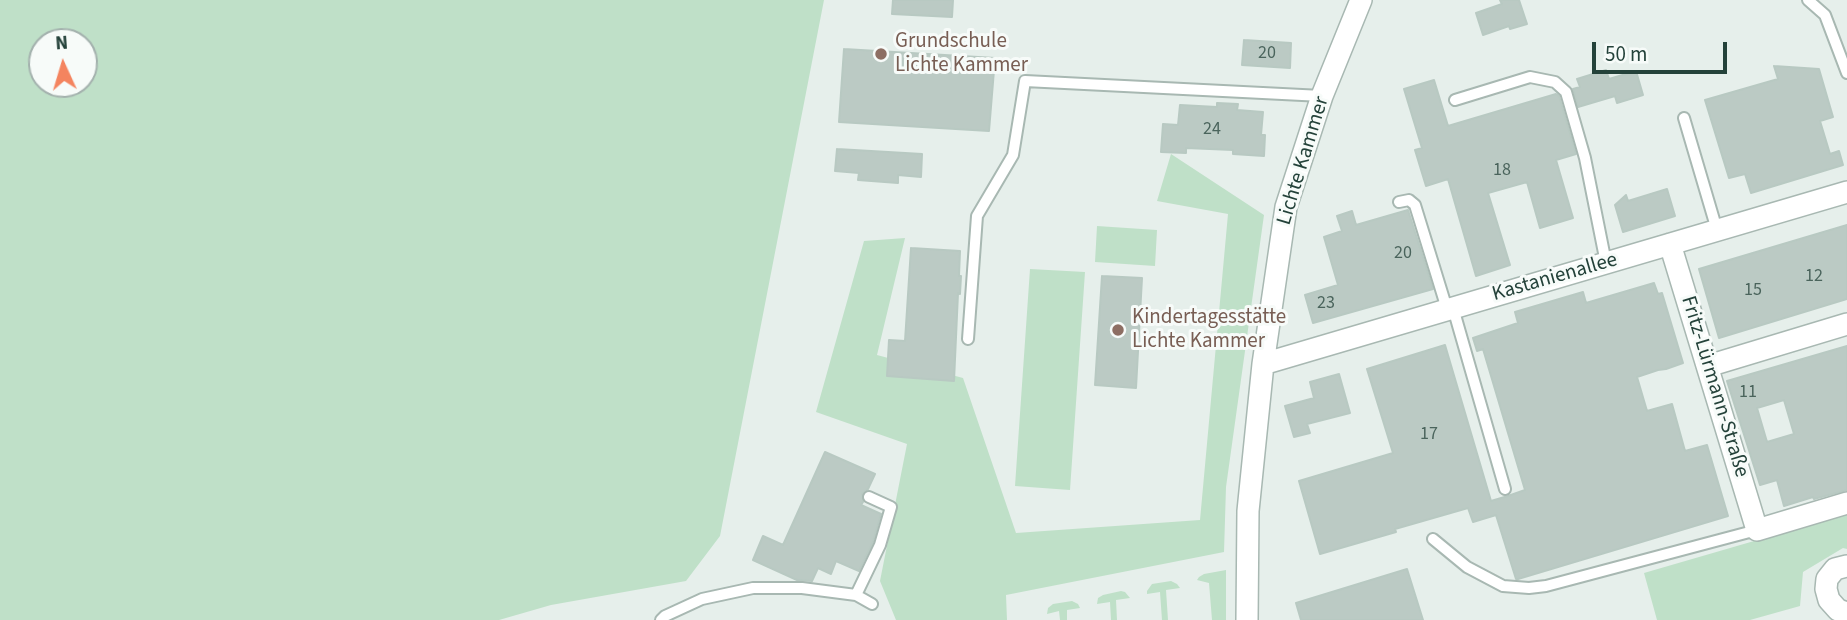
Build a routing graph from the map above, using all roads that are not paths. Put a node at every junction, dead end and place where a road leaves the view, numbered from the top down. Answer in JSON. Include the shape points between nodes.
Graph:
{"nodes":[{"id":1,"x":1361,"y":0,"type":"edge"},
{"id":2,"x":1808,"y":0,"type":"edge"},
{"id":3,"x":1847,"y":73,"type":"edge"},
{"id":4,"x":1322,"y":96,"type":"junction"},
{"id":5,"x":1455,"y":100,"type":"dead end"},
{"id":6,"x":1684,"y":118,"type":"dead end"},
{"id":7,"x":1847,"y":192,"type":"edge"},
{"id":8,"x":1399,"y":202,"type":"dead end"},
{"id":9,"x":1717,"y":230,"type":"junction"},
{"id":10,"x":1670,"y":244,"type":"junction"},
{"id":11,"x":1606,"y":263,"type":"junction"},
{"id":12,"x":1450,"y":308,"type":"junction"},
{"id":13,"x":1847,"y":324,"type":"edge"},
{"id":14,"x":968,"y":339,"type":"dead end"},
{"id":15,"x":1263,"y":364,"type":"junction"},
{"id":16,"x":1708,"y":366,"type":"junction"},
{"id":17,"x":1505,"y":489,"type":"dead end"},
{"id":18,"x":869,"y":497,"type":"dead end"},
{"id":19,"x":1847,"y":503,"type":"edge"},
{"id":20,"x":1757,"y":530,"type":"junction"},
{"id":21,"x":1433,"y":539,"type":"dead end"},
{"id":22,"x":1847,"y":566,"type":"edge"},
{"id":23,"x":856,"y":595,"type":"junction"},
{"id":24,"x":872,"y":604,"type":"dead end"},
{"id":25,"x":1847,"y":616,"type":"edge"},
{"id":26,"x":661,"y":620,"type":"edge"},
{"id":27,"x":1247,"y":620,"type":"edge"},
{"id":28,"x":1840,"y":620,"type":"edge"}],
"edges":[{"from":1,"to":4,"type":"street","name":"Lichte Kammer"},
{"from":2,"to":3,"type":"lane","via":[[1825,15]]},
{"from":4,"to":14,"type":"lane","via":[[1025,81],[1013,155],[977,216]]},
{"from":4,"to":15,"type":"street","name":"Lichte Kammer","via":[[1286,207]]},
{"from":5,"to":11,"type":"lane","via":[[1530,77],[1555,82],[1566,92]]},
{"from":6,"to":9,"type":"lane"},
{"from":7,"to":9,"type":"street","name":"Kastanienallee"},
{"from":8,"to":12,"type":"lane","via":[[1409,200],[1415,205]]},
{"from":9,"to":10,"type":"street","name":"Kastanienallee"},
{"from":10,"to":11,"type":"street","name":"Kastanienallee"},
{"from":10,"to":16,"type":"street","name":"Fritz-Lürmann-Straße"},
{"from":11,"to":12,"type":"street","name":"Kastanienallee"},
{"from":12,"to":15,"type":"street","name":"Kastanienallee"},
{"from":12,"to":17,"type":"lane"},
{"from":13,"to":16,"type":"street"},
{"from":15,"to":27,"type":"street","name":"Lichte Kammer","via":[[1248,511]]},
{"from":16,"to":20,"type":"street","name":"Fritz-Lürmann-Straße"},
{"from":18,"to":23,"type":"lane","via":[[891,507],[880,545]]},
{"from":19,"to":20,"type":"street"},
{"from":20,"to":21,"type":"lane","via":[[1529,588],[1503,586],[1467,567]]},
{"from":22,"to":25,"type":"street","via":[[1835,569],[1826,589],[1829,600]]},
{"from":23,"to":24,"type":"lane"},
{"from":23,"to":26,"type":"lane","via":[[753,588],[702,599]]},
{"from":25,"to":28,"type":"street"}]}
